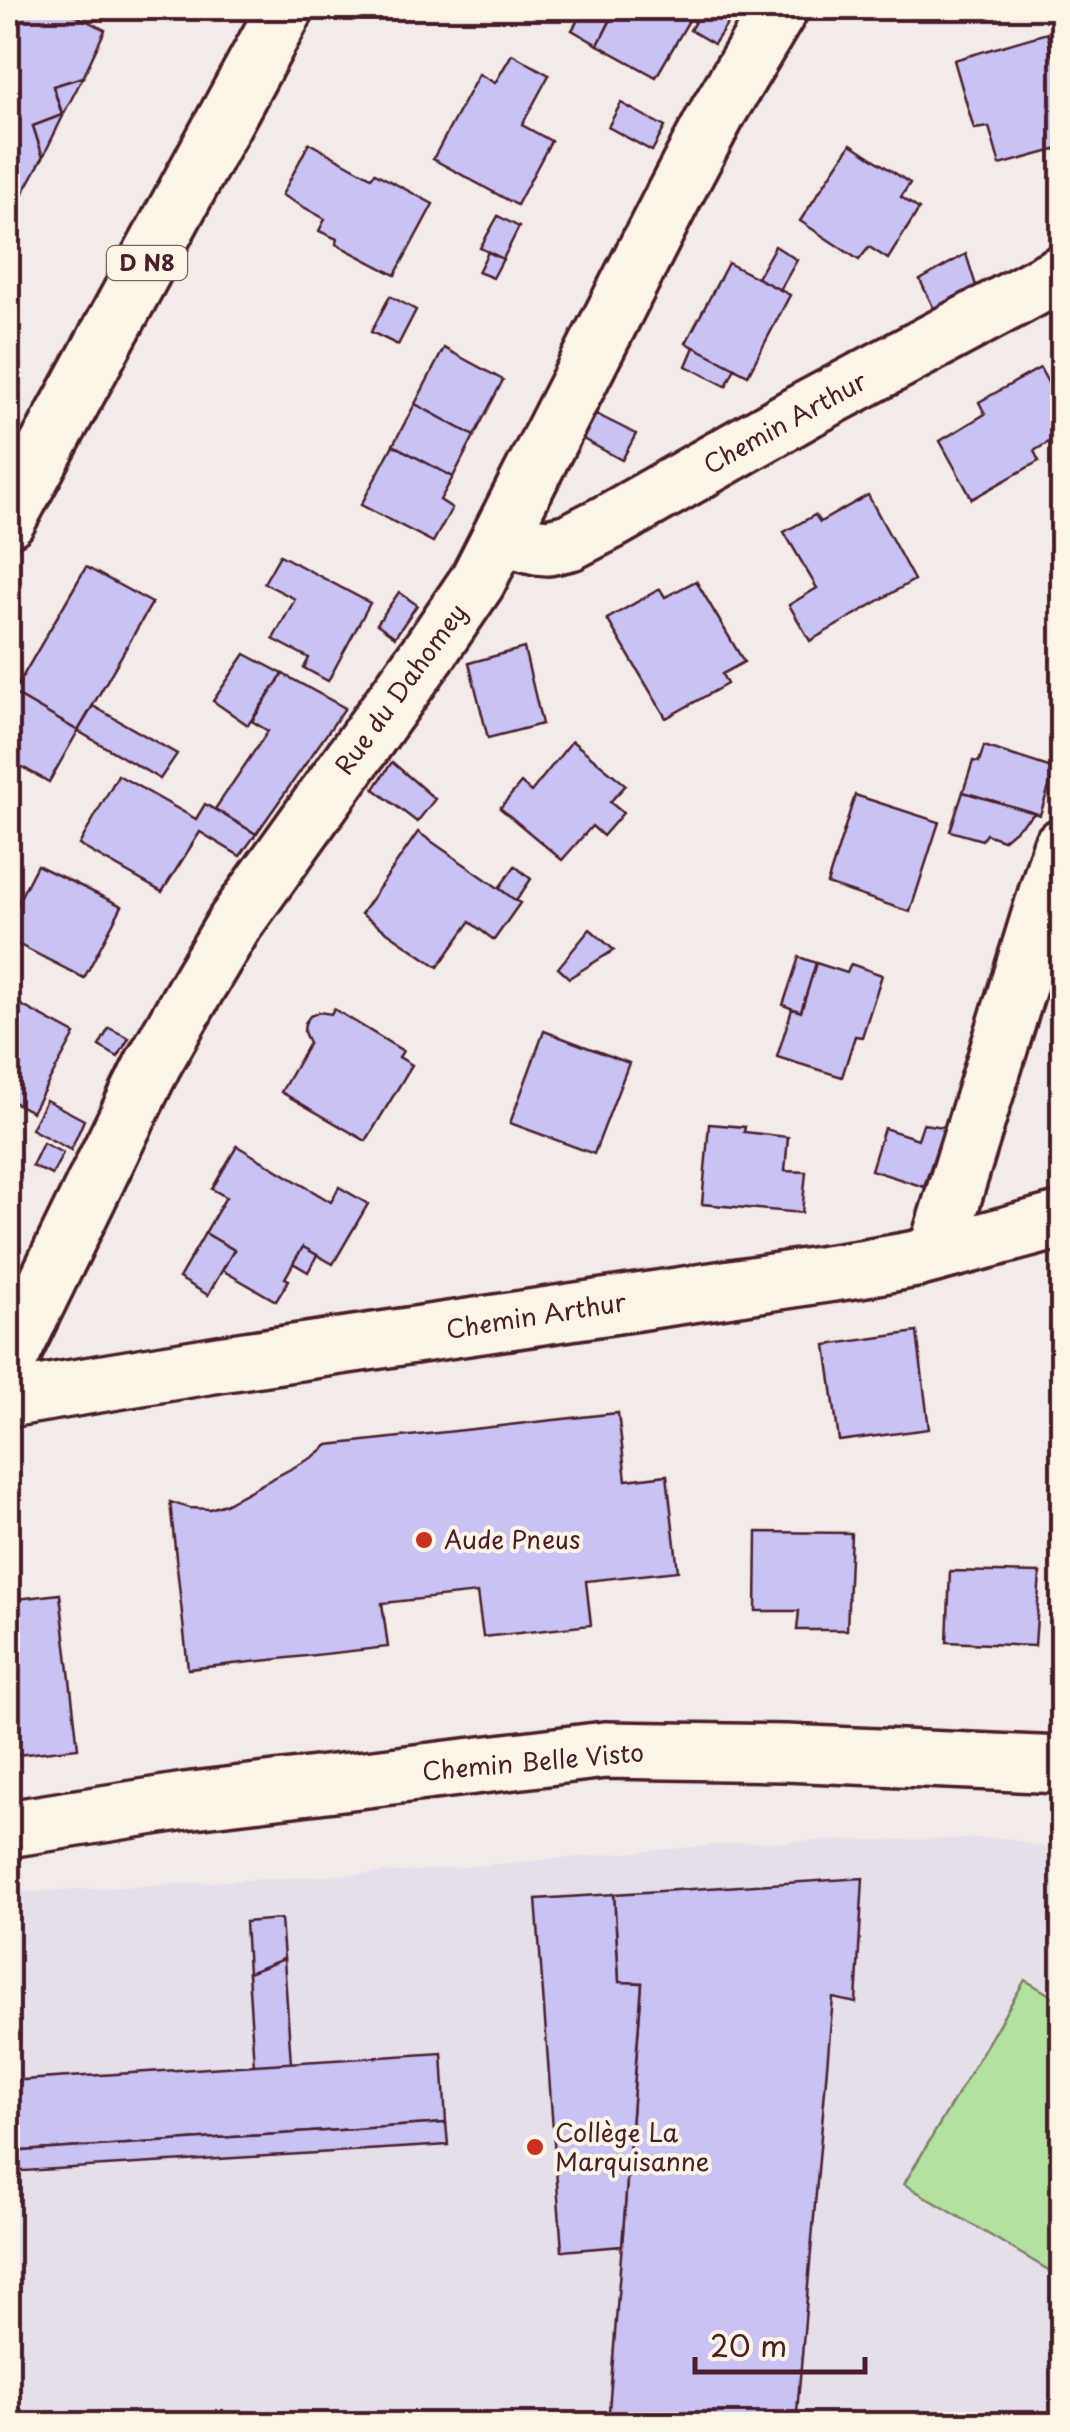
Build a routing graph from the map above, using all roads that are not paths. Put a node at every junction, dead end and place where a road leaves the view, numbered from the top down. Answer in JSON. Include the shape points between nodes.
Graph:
{"nodes":[{"id":1,"x":286,"y":8,"type":"edge"},
{"id":2,"x":780,"y":8,"type":"edge"},
{"id":3,"x":1062,"y":273,"type":"edge"},
{"id":4,"x":8,"y":519,"type":"edge"},
{"id":5,"x":503,"y":533,"type":"junction"},
{"id":6,"x":1061,"y":847,"type":"edge"},
{"id":7,"x":1062,"y":1220,"type":"edge"},
{"id":8,"x":936,"y":1253,"type":"junction"},
{"id":9,"x":8,"y":1362,"type":"edge"},
{"id":10,"x":8,"y":1399,"type":"edge"},
{"id":11,"x":1062,"y":1765,"type":"edge"},
{"id":12,"x":8,"y":1829,"type":"edge"}],
"edges":[{"from":1,"to":4,"type":"street","number":"D N8"},
{"from":2,"to":5,"type":"street","name":"Rue du Dahomey","via":[[698,150]]},
{"from":3,"to":5,"type":"street","name":"Chemin Arthur","via":[[570,542],[537,546]]},
{"from":5,"to":9,"type":"street","name":"Rue du Dahomey","via":[[457,613],[235,922],[154,1064]]},
{"from":6,"to":8,"type":"street"},
{"from":7,"to":8,"type":"street","name":"Chemin Arthur"},
{"from":8,"to":10,"type":"street","name":"Chemin Arthur"},
{"from":11,"to":12,"type":"street","name":"Chemin Belle Visto","via":[[605,1750]]}]}
